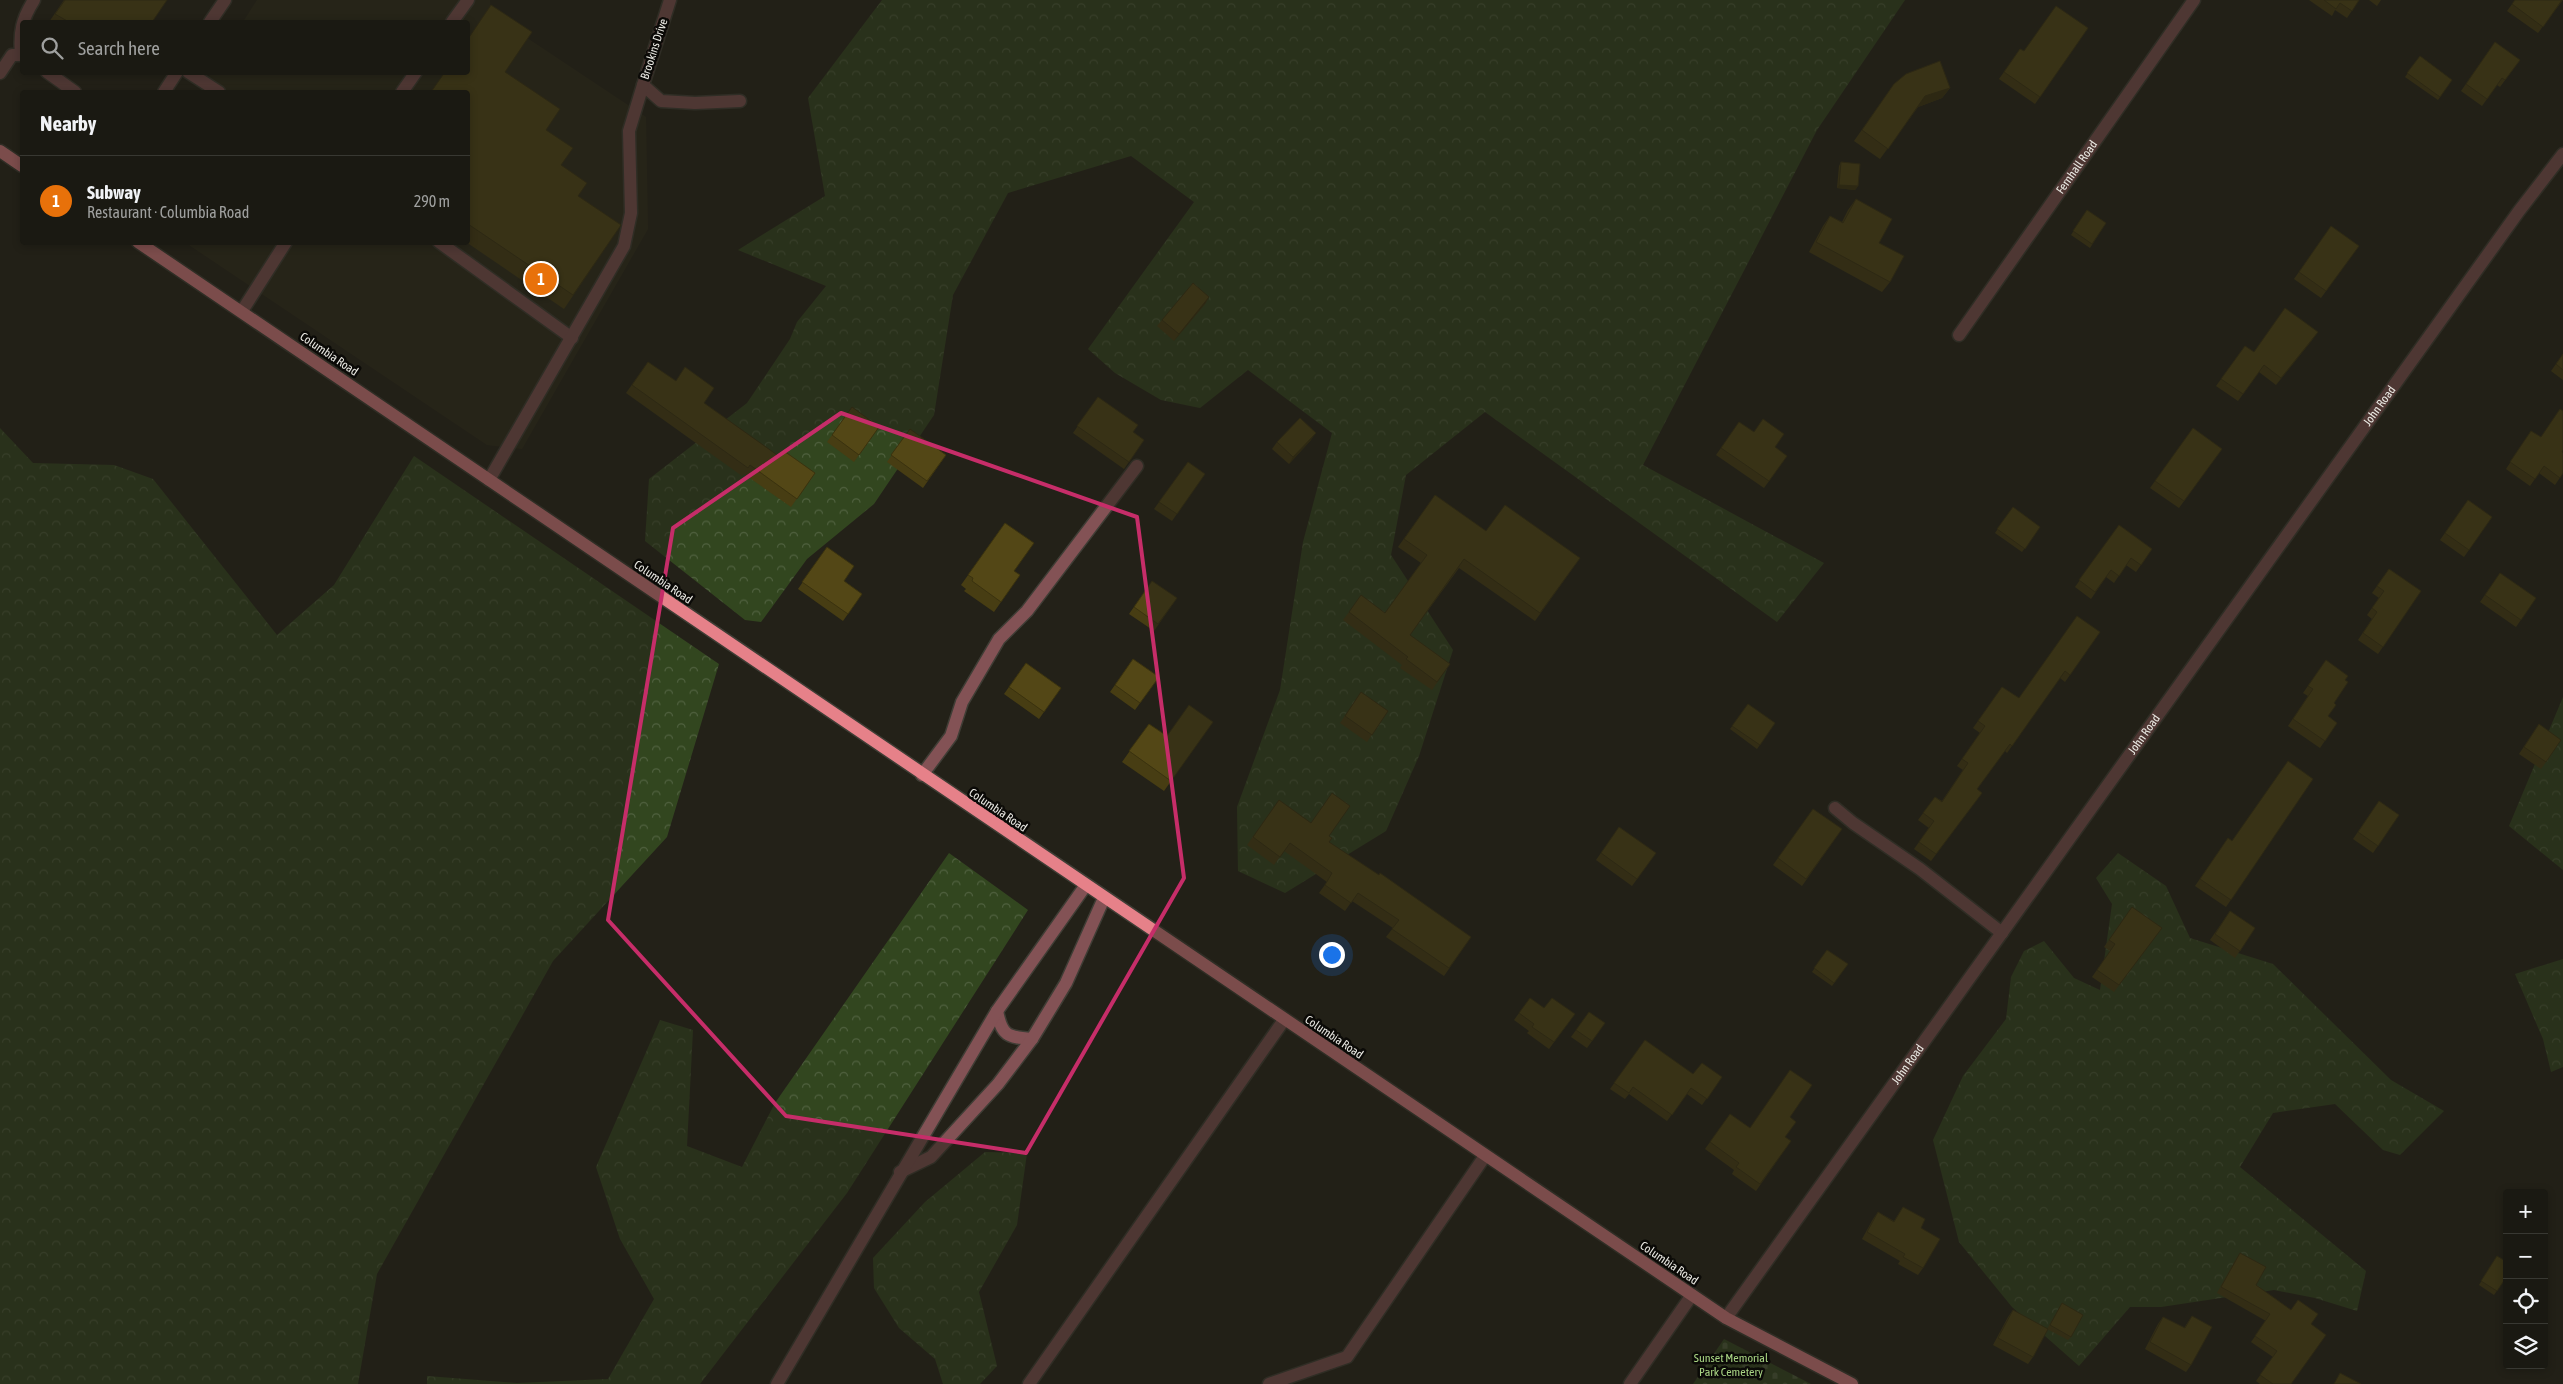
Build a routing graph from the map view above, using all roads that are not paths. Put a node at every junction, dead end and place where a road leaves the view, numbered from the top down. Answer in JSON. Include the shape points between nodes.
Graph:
{"nodes":[{"id":1,"x":34,"y":0,"type":"edge"},
{"id":2,"x":225,"y":0,"type":"edge"},
{"id":3,"x":468,"y":0,"type":"edge"},
{"id":4,"x":670,"y":0,"type":"edge"},
{"id":5,"x":2194,"y":0,"type":"edge"},
{"id":6,"x":23,"y":20,"type":"edge"},
{"id":7,"x":211,"y":20,"type":"edge"},
{"id":8,"x":453,"y":20,"type":"edge"},
{"id":9,"x":20,"y":55,"type":"edge"},
{"id":10,"x":0,"y":73,"type":"edge"},
{"id":11,"x":52,"y":75,"type":"edge"},
{"id":12,"x":175,"y":75,"type":"edge"},
{"id":13,"x":193,"y":75,"type":"edge"},
{"id":14,"x":414,"y":75,"type":"edge"},
{"id":15,"x":643,"y":85,"type":"junction"},
{"id":16,"x":72,"y":90,"type":"edge"},
{"id":17,"x":165,"y":90,"type":"edge"},
{"id":18,"x":216,"y":90,"type":"edge"},
{"id":19,"x":403,"y":90,"type":"edge"},
{"id":20,"x":740,"y":100,"type":"dead end"},
{"id":21,"x":0,"y":151,"type":"edge"},
{"id":22,"x":2563,"y":154,"type":"edge"},
{"id":23,"x":20,"y":165,"type":"edge"},
{"id":24,"x":143,"y":245,"type":"edge"},
{"id":25,"x":284,"y":245,"type":"edge"},
{"id":26,"x":443,"y":245,"type":"edge"},
{"id":27,"x":242,"y":311,"type":"junction"},
{"id":28,"x":1959,"y":335,"type":"dead end"},
{"id":29,"x":572,"y":338,"type":"junction"},
{"id":30,"x":1136,"y":466,"type":"edge"},
{"id":31,"x":488,"y":480,"type":"junction"},
{"id":32,"x":922,"y":775,"type":"junction"},
{"id":33,"x":1835,"y":808,"type":"dead end"},
{"id":34,"x":1086,"y":885,"type":"junction"},
{"id":35,"x":1104,"y":898,"type":"junction"},
{"id":36,"x":2002,"y":933,"type":"junction"},
{"id":37,"x":996,"y":1011,"type":"junction"},
{"id":38,"x":1284,"y":1020,"type":"junction"},
{"id":39,"x":1032,"y":1039,"type":"junction"},
{"id":40,"x":1486,"y":1156,"type":"junction"},
{"id":41,"x":900,"y":1172,"type":"junction"},
{"id":42,"x":1692,"y":1295,"type":"junction"},
{"id":43,"x":1726,"y":1318,"type":"junction"},
{"id":44,"x":777,"y":1384,"type":"edge"},
{"id":45,"x":1029,"y":1384,"type":"edge"},
{"id":46,"x":1269,"y":1384,"type":"edge"},
{"id":47,"x":1630,"y":1384,"type":"edge"},
{"id":48,"x":1852,"y":1384,"type":"edge"}],
"edges":[{"from":1,"to":6,"type":"street"},
{"from":2,"to":7,"type":"street"},
{"from":3,"to":8,"type":"street"},
{"from":4,"to":15,"type":"street","name":"Brookins Drive"},
{"from":5,"to":28,"type":"street","name":"Fernhall Road"},
{"from":9,"to":10,"type":"street","via":[[12,55]]},
{"from":11,"to":16,"type":"street"},
{"from":12,"to":17,"type":"street"},
{"from":13,"to":18,"type":"street"},
{"from":14,"to":19,"type":"street"},
{"from":15,"to":20,"type":"street","name":"Brookins Drive","via":[[661,101]]},
{"from":15,"to":29,"type":"street","via":[[629,131],[631,213],[624,246]]},
{"from":21,"to":23,"type":"main road"},
{"from":22,"to":36,"type":"street","name":"John Road","via":[[2513,219]]},
{"from":24,"to":27,"type":"main road","name":"Columbia Road"},
{"from":25,"to":27,"type":"street"},
{"from":26,"to":29,"type":"street"},
{"from":27,"to":31,"type":"main road","name":"Columbia Road"},
{"from":29,"to":31,"type":"street"},
{"from":30,"to":32,"type":"street","via":[[1027,611],[999,639],[962,702],[950,736]]},
{"from":31,"to":32,"type":"main road","name":"Columbia Road"},
{"from":32,"to":34,"type":"main road","name":"Columbia Road"},
{"from":33,"to":36,"type":"street"},
{"from":34,"to":35,"type":"main road","name":"Columbia Road"},
{"from":34,"to":37,"type":"street"},
{"from":35,"to":38,"type":"main road","name":"Columbia Road"},
{"from":35,"to":39,"type":"street","via":[[1066,983]]},
{"from":36,"to":43,"type":"street","name":"John Road"},
{"from":37,"to":39,"type":"street","via":[[1000,1028],[1011,1038]]},
{"from":37,"to":41,"type":"street"},
{"from":38,"to":40,"type":"main road","name":"Columbia Road"},
{"from":38,"to":45,"type":"street"},
{"from":39,"to":41,"type":"street","via":[[998,1084],[931,1157]]},
{"from":40,"to":42,"type":"main road","name":"Columbia Road"},
{"from":40,"to":46,"type":"street","via":[[1347,1357]]},
{"from":41,"to":44,"type":"street"},
{"from":42,"to":43,"type":"main road","name":"Columbia Road"},
{"from":42,"to":47,"type":"street"},
{"from":43,"to":48,"type":"main road","name":"Columbia Road"}]}
